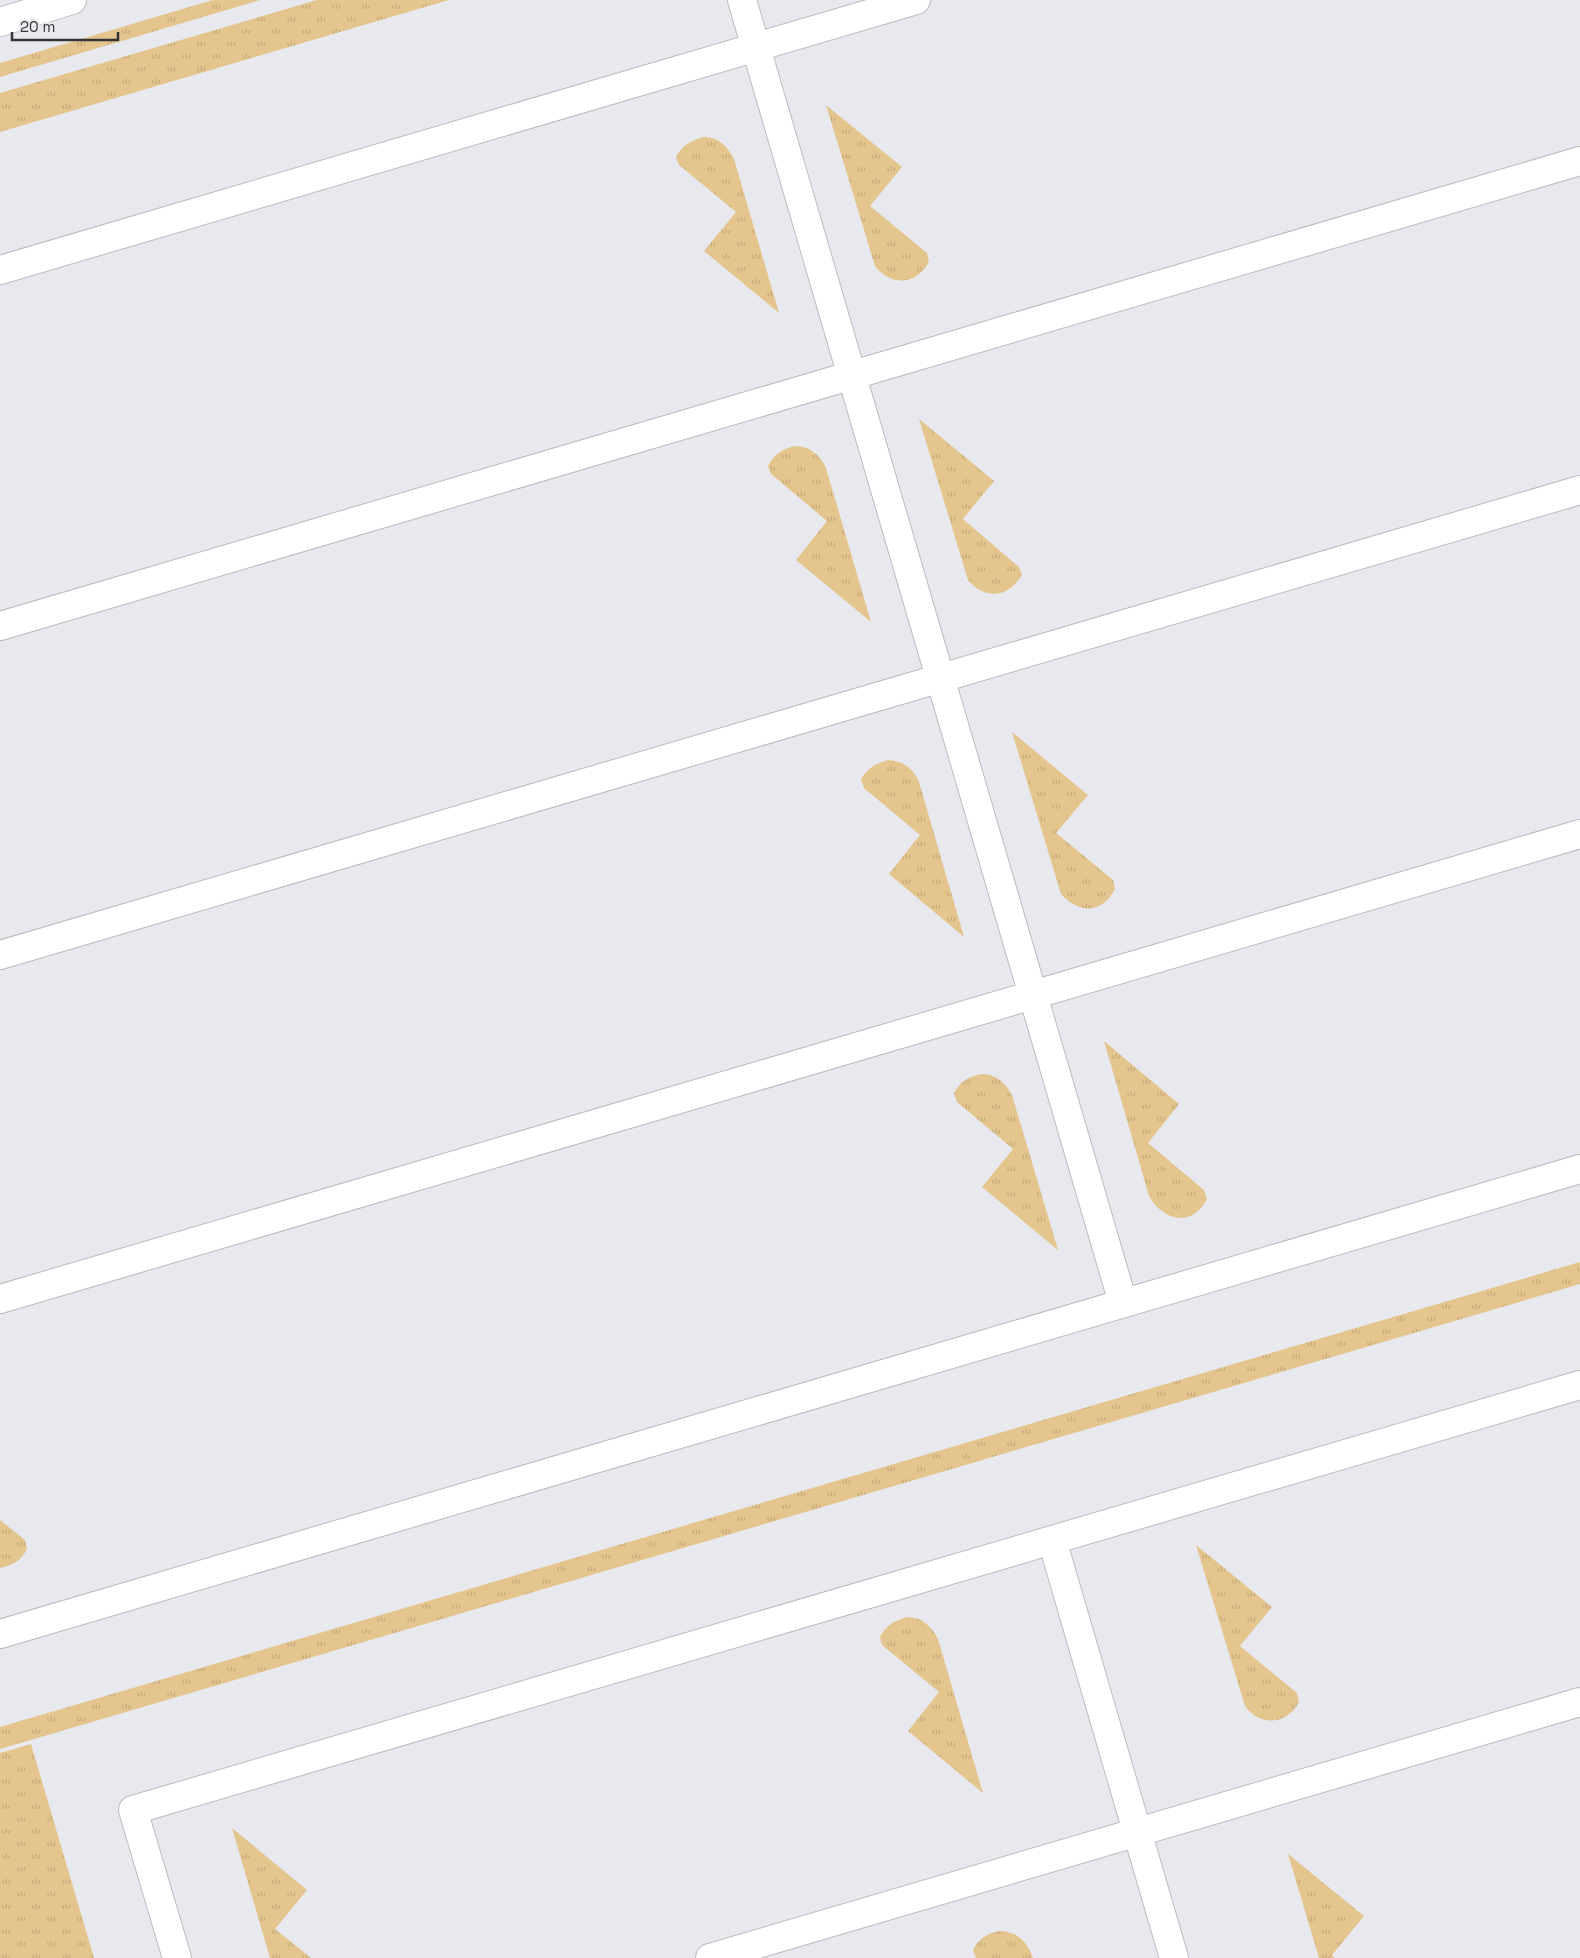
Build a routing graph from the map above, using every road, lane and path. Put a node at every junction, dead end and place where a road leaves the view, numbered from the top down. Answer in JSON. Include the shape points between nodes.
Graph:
{"nodes":[{"id":1,"x":72,"y":0,"type":"edge"},
{"id":2,"x":742,"y":0,"type":"edge"},
{"id":3,"x":916,"y":0,"type":"edge"},
{"id":4,"x":0,"y":22,"type":"edge"},
{"id":5,"x":755,"y":48,"type":"junction"},
{"id":6,"x":1580,"y":161,"type":"edge"},
{"id":7,"x":0,"y":270,"type":"edge"},
{"id":8,"x":851,"y":376,"type":"junction"},
{"id":9,"x":1580,"y":490,"type":"edge"},
{"id":10,"x":0,"y":626,"type":"edge"},
{"id":11,"x":940,"y":679,"type":"junction"},
{"id":12,"x":1580,"y":834,"type":"edge"},
{"id":13,"x":0,"y":956,"type":"edge"},
{"id":14,"x":1033,"y":995,"type":"junction"},
{"id":15,"x":1580,"y":1169,"type":"edge"},
{"id":16,"x":0,"y":1299,"type":"edge"},
{"id":17,"x":1123,"y":1303,"type":"junction"},
{"id":18,"x":1580,"y":1385,"type":"edge"},
{"id":19,"x":1052,"y":1540,"type":"junction"},
{"id":20,"x":0,"y":1634,"type":"edge"},
{"id":21,"x":1580,"y":1702,"type":"edge"},
{"id":22,"x":1138,"y":1832,"type":"junction"},
{"id":23,"x":176,"y":1958,"type":"edge"},
{"id":24,"x":710,"y":1958,"type":"edge"},
{"id":25,"x":1174,"y":1958,"type":"edge"}],
"edges":[{"from":1,"to":4,"type":"lane"},
{"from":2,"to":5,"type":"lane"},
{"from":3,"to":5,"type":"lane"},
{"from":5,"to":7,"type":"lane"},
{"from":5,"to":8,"type":"lane"},
{"from":6,"to":8,"type":"lane"},
{"from":8,"to":10,"type":"lane"},
{"from":8,"to":11,"type":"lane"},
{"from":9,"to":11,"type":"lane"},
{"from":11,"to":13,"type":"lane"},
{"from":11,"to":14,"type":"lane"},
{"from":12,"to":14,"type":"lane"},
{"from":14,"to":16,"type":"lane"},
{"from":14,"to":17,"type":"lane"},
{"from":15,"to":17,"type":"lane"},
{"from":17,"to":20,"type":"lane"},
{"from":18,"to":19,"type":"lane"},
{"from":19,"to":22,"type":"lane"},
{"from":19,"to":23,"type":"lane","via":[[133,1810]]},
{"from":21,"to":22,"type":"lane"},
{"from":22,"to":24,"type":"lane"},
{"from":22,"to":25,"type":"lane"}]}
